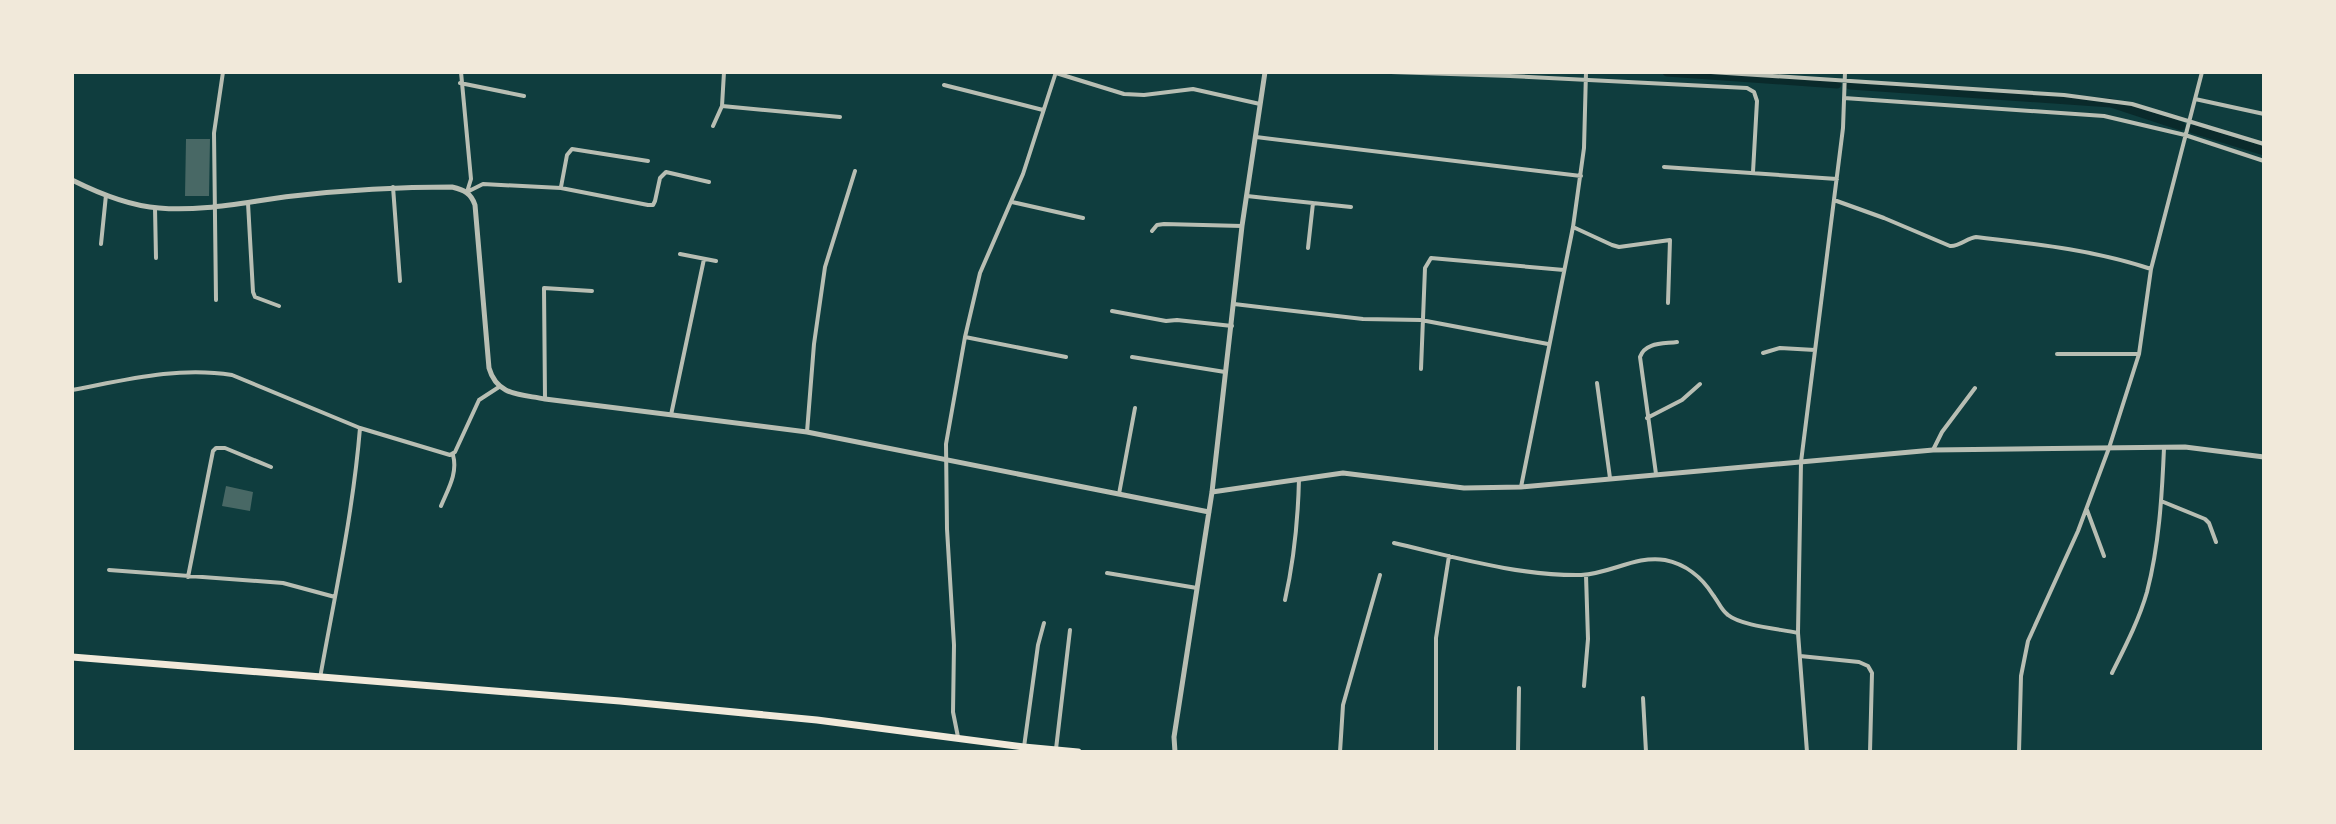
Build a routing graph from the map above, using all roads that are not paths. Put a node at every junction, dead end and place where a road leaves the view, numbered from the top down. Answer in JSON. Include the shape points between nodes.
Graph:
{"nodes":[{"id":1,"x":223,"y":72,"type":"edge"},
{"id":2,"x":461,"y":72,"type":"edge"},
{"id":3,"x":724,"y":72,"type":"edge"},
{"id":4,"x":1265,"y":72,"type":"edge"},
{"id":5,"x":1391,"y":72,"type":"edge"},
{"id":6,"x":1586,"y":72,"type":"edge"},
{"id":7,"x":1711,"y":72,"type":"edge"},
{"id":8,"x":1845,"y":72,"type":"edge"},
{"id":9,"x":2202,"y":72,"type":"edge"},
{"id":10,"x":1056,"y":73,"type":"edge"},
{"id":11,"x":1740,"y":73,"type":"edge"},
{"id":12,"x":1587,"y":79,"type":"junction"},
{"id":13,"x":1845,"y":80,"type":"junction"},
{"id":14,"x":460,"y":83,"type":"junction"},
{"id":15,"x":944,"y":85,"type":"dead end"},
{"id":16,"x":524,"y":96,"type":"dead end"},
{"id":17,"x":1844,"y":98,"type":"junction"},
{"id":18,"x":2195,"y":99,"type":"junction"},
{"id":19,"x":1260,"y":104,"type":"junction"},
{"id":20,"x":722,"y":106,"type":"junction"},
{"id":21,"x":1043,"y":110,"type":"junction"},
{"id":22,"x":2264,"y":114,"type":"edge"},
{"id":23,"x":840,"y":117,"type":"dead end"},
{"id":24,"x":2189,"y":122,"type":"junction"},
{"id":25,"x":713,"y":126,"type":"dead end"},
{"id":26,"x":2185,"y":135,"type":"junction"},
{"id":27,"x":1256,"y":137,"type":"junction"},
{"id":28,"x":2264,"y":144,"type":"edge"},
{"id":29,"x":648,"y":161,"type":"dead end"},
{"id":30,"x":2264,"y":161,"type":"edge"},
{"id":31,"x":1664,"y":167,"type":"dead end"},
{"id":32,"x":855,"y":171,"type":"dead end"},
{"id":33,"x":1753,"y":172,"type":"junction"},
{"id":34,"x":1581,"y":176,"type":"junction"},
{"id":35,"x":1837,"y":179,"type":"junction"},
{"id":36,"x":72,"y":180,"type":"edge"},
{"id":37,"x":709,"y":182,"type":"dead end"},
{"id":38,"x":393,"y":187,"type":"junction"},
{"id":39,"x":561,"y":188,"type":"junction"},
{"id":40,"x":467,"y":192,"type":"junction"},
{"id":41,"x":106,"y":195,"type":"junction"},
{"id":42,"x":1247,"y":196,"type":"junction"},
{"id":43,"x":1834,"y":200,"type":"junction"},
{"id":44,"x":1012,"y":202,"type":"junction"},
{"id":45,"x":248,"y":203,"type":"junction"},
{"id":46,"x":1313,"y":203,"type":"junction"},
{"id":47,"x":214,"y":206,"type":"junction"},
{"id":48,"x":1351,"y":207,"type":"dead end"},
{"id":49,"x":155,"y":208,"type":"junction"},
{"id":50,"x":1083,"y":218,"type":"dead end"},
{"id":51,"x":1242,"y":226,"type":"junction"},
{"id":52,"x":1573,"y":227,"type":"junction"},
{"id":53,"x":1152,"y":231,"type":"dead end"},
{"id":54,"x":101,"y":244,"type":"dead end"},
{"id":55,"x":1308,"y":248,"type":"dead end"},
{"id":56,"x":680,"y":254,"type":"dead end"},
{"id":57,"x":156,"y":258,"type":"dead end"},
{"id":58,"x":704,"y":259,"type":"junction"},
{"id":59,"x":716,"y":261,"type":"dead end"},
{"id":60,"x":2151,"y":269,"type":"junction"},
{"id":61,"x":1564,"y":270,"type":"junction"},
{"id":62,"x":400,"y":281,"type":"dead end"},
{"id":63,"x":592,"y":291,"type":"dead end"},
{"id":64,"x":216,"y":300,"type":"dead end"},
{"id":65,"x":1668,"y":303,"type":"dead end"},
{"id":66,"x":1234,"y":304,"type":"junction"},
{"id":67,"x":279,"y":306,"type":"dead end"},
{"id":68,"x":1112,"y":311,"type":"dead end"},
{"id":69,"x":1421,"y":320,"type":"junction"},
{"id":70,"x":1232,"y":326,"type":"junction"},
{"id":71,"x":965,"y":337,"type":"junction"},
{"id":72,"x":1677,"y":342,"type":"dead end"},
{"id":73,"x":1549,"y":345,"type":"junction"},
{"id":74,"x":1815,"y":350,"type":"junction"},
{"id":75,"x":1763,"y":353,"type":"dead end"},
{"id":76,"x":2057,"y":354,"type":"dead end"},
{"id":77,"x":2139,"y":354,"type":"junction"},
{"id":78,"x":1066,"y":357,"type":"dead end"},
{"id":79,"x":1132,"y":357,"type":"dead end"},
{"id":80,"x":1421,"y":369,"type":"dead end"},
{"id":81,"x":1227,"y":373,"type":"junction"},
{"id":82,"x":1597,"y":383,"type":"dead end"},
{"id":83,"x":1700,"y":384,"type":"dead end"},
{"id":84,"x":499,"y":387,"type":"junction"},
{"id":85,"x":1975,"y":388,"type":"dead end"},
{"id":86,"x":72,"y":390,"type":"edge"},
{"id":87,"x":545,"y":399,"type":"junction"},
{"id":88,"x":1135,"y":408,"type":"dead end"},
{"id":89,"x":671,"y":415,"type":"junction"},
{"id":90,"x":1647,"y":418,"type":"junction"},
{"id":91,"x":360,"y":428,"type":"junction"},
{"id":92,"x":807,"y":432,"type":"junction"},
{"id":93,"x":2109,"y":448,"type":"junction"},
{"id":94,"x":2164,"y":448,"type":"junction"},
{"id":95,"x":1933,"y":450,"type":"junction"},
{"id":96,"x":453,"y":455,"type":"junction"},
{"id":97,"x":2264,"y":457,"type":"edge"},
{"id":98,"x":945,"y":460,"type":"junction"},
{"id":99,"x":1801,"y":462,"type":"junction"},
{"id":100,"x":271,"y":467,"type":"dead end"},
{"id":101,"x":1656,"y":474,"type":"junction"},
{"id":102,"x":1610,"y":478,"type":"junction"},
{"id":103,"x":1299,"y":479,"type":"junction"},
{"id":104,"x":1521,"y":487,"type":"junction"},
{"id":105,"x":1212,"y":492,"type":"junction"},
{"id":106,"x":1119,"y":494,"type":"junction"},
{"id":107,"x":2160,"y":500,"type":"junction"},
{"id":108,"x":441,"y":506,"type":"dead end"},
{"id":109,"x":2086,"y":508,"type":"junction"},
{"id":110,"x":1209,"y":512,"type":"junction"},
{"id":111,"x":2216,"y":542,"type":"dead end"},
{"id":112,"x":1394,"y":543,"type":"dead end"},
{"id":113,"x":1449,"y":556,"type":"junction"},
{"id":114,"x":2104,"y":556,"type":"dead end"},
{"id":115,"x":109,"y":570,"type":"dead end"},
{"id":116,"x":1107,"y":573,"type":"dead end"},
{"id":117,"x":1380,"y":575,"type":"dead end"},
{"id":118,"x":1586,"y":575,"type":"junction"},
{"id":119,"x":188,"y":577,"type":"junction"},
{"id":120,"x":1197,"y":588,"type":"junction"},
{"id":121,"x":335,"y":597,"type":"junction"},
{"id":122,"x":1285,"y":600,"type":"dead end"},
{"id":123,"x":1044,"y":623,"type":"dead end"},
{"id":124,"x":1070,"y":630,"type":"dead end"},
{"id":125,"x":1798,"y":633,"type":"junction"},
{"id":126,"x":1800,"y":656,"type":"junction"},
{"id":127,"x":72,"y":657,"type":"edge"},
{"id":128,"x":2112,"y":673,"type":"dead end"},
{"id":129,"x":320,"y":678,"type":"junction"},
{"id":130,"x":1584,"y":686,"type":"dead end"},
{"id":131,"x":1519,"y":688,"type":"dead end"},
{"id":132,"x":1643,"y":698,"type":"dead end"},
{"id":133,"x":958,"y":739,"type":"junction"},
{"id":134,"x":1024,"y":747,"type":"junction"},
{"id":135,"x":1056,"y":749,"type":"junction"},
{"id":136,"x":1078,"y":752,"type":"edge"},
{"id":137,"x":1175,"y":752,"type":"edge"},
{"id":138,"x":1340,"y":752,"type":"edge"},
{"id":139,"x":1436,"y":752,"type":"edge"},
{"id":140,"x":1518,"y":752,"type":"edge"},
{"id":141,"x":1646,"y":752,"type":"edge"},
{"id":142,"x":1807,"y":752,"type":"edge"},
{"id":143,"x":1870,"y":752,"type":"edge"},
{"id":144,"x":2019,"y":752,"type":"edge"}],
"edges":[{"from":1,"to":47,"type":"street","via":[[214,133]]},
{"from":2,"to":14,"type":"street"},
{"from":3,"to":20,"type":"street"},
{"from":4,"to":19,"type":"street"},
{"from":5,"to":12,"type":"street"},
{"from":6,"to":12,"type":"street"},
{"from":7,"to":11,"type":"street"},
{"from":8,"to":13,"type":"street"},
{"from":9,"to":18,"type":"street"},
{"from":10,"to":19,"type":"street","via":[[1136,96],[1193,89]]},
{"from":10,"to":21,"type":"street"},
{"from":11,"to":13,"type":"street"},
{"from":12,"to":33,"type":"street","via":[[1747,88],[1757,101]]},
{"from":12,"to":34,"type":"street"},
{"from":13,"to":17,"type":"street"},
{"from":13,"to":24,"type":"street","via":[[2109,100]]},
{"from":14,"to":16,"type":"street"},
{"from":14,"to":40,"type":"street","via":[[471,179]]},
{"from":15,"to":21,"type":"street"},
{"from":17,"to":26,"type":"street","via":[[2104,116]]},
{"from":17,"to":35,"type":"street"},
{"from":18,"to":22,"type":"street"},
{"from":18,"to":24,"type":"street"},
{"from":19,"to":27,"type":"street"},
{"from":20,"to":23,"type":"street"},
{"from":20,"to":25,"type":"street"},
{"from":21,"to":44,"type":"street"},
{"from":24,"to":26,"type":"street"},
{"from":24,"to":28,"type":"street"},
{"from":26,"to":30,"type":"street"},
{"from":26,"to":60,"type":"street"},
{"from":27,"to":34,"type":"street"},
{"from":27,"to":42,"type":"street"},
{"from":29,"to":39,"type":"street","via":[[572,149]]},
{"from":31,"to":33,"type":"street"},
{"from":32,"to":92,"type":"street","via":[[825,267]]},
{"from":33,"to":35,"type":"street"},
{"from":34,"to":52,"type":"street"},
{"from":35,"to":43,"type":"street"},
{"from":36,"to":41,"type":"street"},
{"from":37,"to":39,"type":"street","via":[[666,172],[653,205]]},
{"from":38,"to":40,"type":"street"},
{"from":38,"to":45,"type":"street"},
{"from":38,"to":62,"type":"street"},
{"from":39,"to":40,"type":"street","via":[[483,184]]},
{"from":40,"to":84,"type":"street","via":[[475,205],[489,368]]},
{"from":41,"to":49,"type":"street"},
{"from":41,"to":54,"type":"street"},
{"from":42,"to":46,"type":"street"},
{"from":42,"to":51,"type":"street"},
{"from":43,"to":60,"type":"street","via":[[1950,246],[1976,237],[2103,254]]},
{"from":43,"to":74,"type":"street"},
{"from":44,"to":50,"type":"street"},
{"from":44,"to":71,"type":"street","via":[[980,273]]},
{"from":45,"to":47,"type":"street"},
{"from":45,"to":67,"type":"street","via":[[253,292]]},
{"from":46,"to":48,"type":"street"},
{"from":46,"to":55,"type":"street"},
{"from":47,"to":49,"type":"street"},
{"from":47,"to":64,"type":"street"},
{"from":49,"to":57,"type":"street"},
{"from":51,"to":53,"type":"street","via":[[1164,224]]},
{"from":51,"to":66,"type":"street"},
{"from":52,"to":61,"type":"street"},
{"from":52,"to":65,"type":"street","via":[[1619,247],[1670,240]]},
{"from":56,"to":58,"type":"street"},
{"from":58,"to":59,"type":"street"},
{"from":58,"to":89,"type":"street"},
{"from":60,"to":77,"type":"street"},
{"from":61,"to":69,"type":"street","via":[[1431,258],[1425,268]]},
{"from":61,"to":73,"type":"street"},
{"from":63,"to":87,"type":"street","via":[[544,288]]},
{"from":66,"to":69,"type":"street"},
{"from":66,"to":70,"type":"street"},
{"from":68,"to":70,"type":"street"},
{"from":69,"to":73,"type":"street"},
{"from":69,"to":80,"type":"street"},
{"from":70,"to":81,"type":"street"},
{"from":71,"to":78,"type":"street"},
{"from":71,"to":98,"type":"street"},
{"from":72,"to":90,"type":"street","via":[[1648,346],[1641,353]]},
{"from":73,"to":104,"type":"street"},
{"from":74,"to":75,"type":"street","via":[[1780,348]]},
{"from":74,"to":99,"type":"street"},
{"from":76,"to":77,"type":"street"},
{"from":77,"to":93,"type":"street"},
{"from":79,"to":81,"type":"street"},
{"from":81,"to":105,"type":"street"},
{"from":82,"to":102,"type":"street"},
{"from":83,"to":90,"type":"street"},
{"from":84,"to":87,"type":"street"},
{"from":84,"to":96,"type":"street","via":[[479,400]]},
{"from":85,"to":95,"type":"street"},
{"from":86,"to":91,"type":"street","via":[[164,373],[215,372]]},
{"from":87,"to":89,"type":"street"},
{"from":88,"to":106,"type":"street"},
{"from":89,"to":92,"type":"street"},
{"from":90,"to":101,"type":"street"},
{"from":91,"to":96,"type":"street"},
{"from":91,"to":121,"type":"street","via":[[355,492]]},
{"from":92,"to":98,"type":"street"},
{"from":93,"to":94,"type":"street"},
{"from":93,"to":95,"type":"street"},
{"from":93,"to":109,"type":"street"},
{"from":94,"to":97,"type":"street"},
{"from":94,"to":107,"type":"street"},
{"from":95,"to":99,"type":"street"},
{"from":96,"to":108,"type":"street","via":[[453,477]]},
{"from":98,"to":106,"type":"street"},
{"from":98,"to":133,"type":"street"},
{"from":99,"to":101,"type":"street"},
{"from":99,"to":125,"type":"street"},
{"from":100,"to":119,"type":"street","via":[[225,448],[213,451]]},
{"from":101,"to":102,"type":"street"},
{"from":102,"to":104,"type":"street"},
{"from":103,"to":104,"type":"street","via":[[1343,473],[1464,488]]},
{"from":103,"to":105,"type":"street"},
{"from":103,"to":122,"type":"street"},
{"from":105,"to":110,"type":"street"},
{"from":106,"to":110,"type":"street"},
{"from":107,"to":111,"type":"street","via":[[2205,519]]},
{"from":107,"to":128,"type":"street","via":[[2146,595]]},
{"from":109,"to":114,"type":"street"},
{"from":109,"to":144,"type":"street","via":[[2028,641],[2021,676]]},
{"from":110,"to":120,"type":"street"},
{"from":112,"to":113,"type":"street"},
{"from":113,"to":118,"type":"street","via":[[1523,571]]},
{"from":113,"to":139,"type":"street","via":[[1436,638]]},
{"from":115,"to":119,"type":"street"},
{"from":116,"to":120,"type":"street"},
{"from":117,"to":138,"type":"street","via":[[1343,705]]},
{"from":118,"to":125,"type":"street","via":[[1661,559],[1698,576],[1734,618]]},
{"from":118,"to":130,"type":"street"},
{"from":119,"to":121,"type":"street","via":[[283,583]]},
{"from":120,"to":137,"type":"street"},
{"from":121,"to":129,"type":"street"},
{"from":123,"to":134,"type":"street"},
{"from":124,"to":135,"type":"street"},
{"from":125,"to":126,"type":"street"},
{"from":126,"to":142,"type":"street"},
{"from":126,"to":143,"type":"street","via":[[1868,666]]},
{"from":127,"to":129,"type":"main road"},
{"from":129,"to":133,"type":"main road","via":[[620,701]]},
{"from":131,"to":140,"type":"street"},
{"from":132,"to":141,"type":"street"},
{"from":133,"to":134,"type":"main road"},
{"from":134,"to":135,"type":"main road"},
{"from":135,"to":136,"type":"main road"}]}
